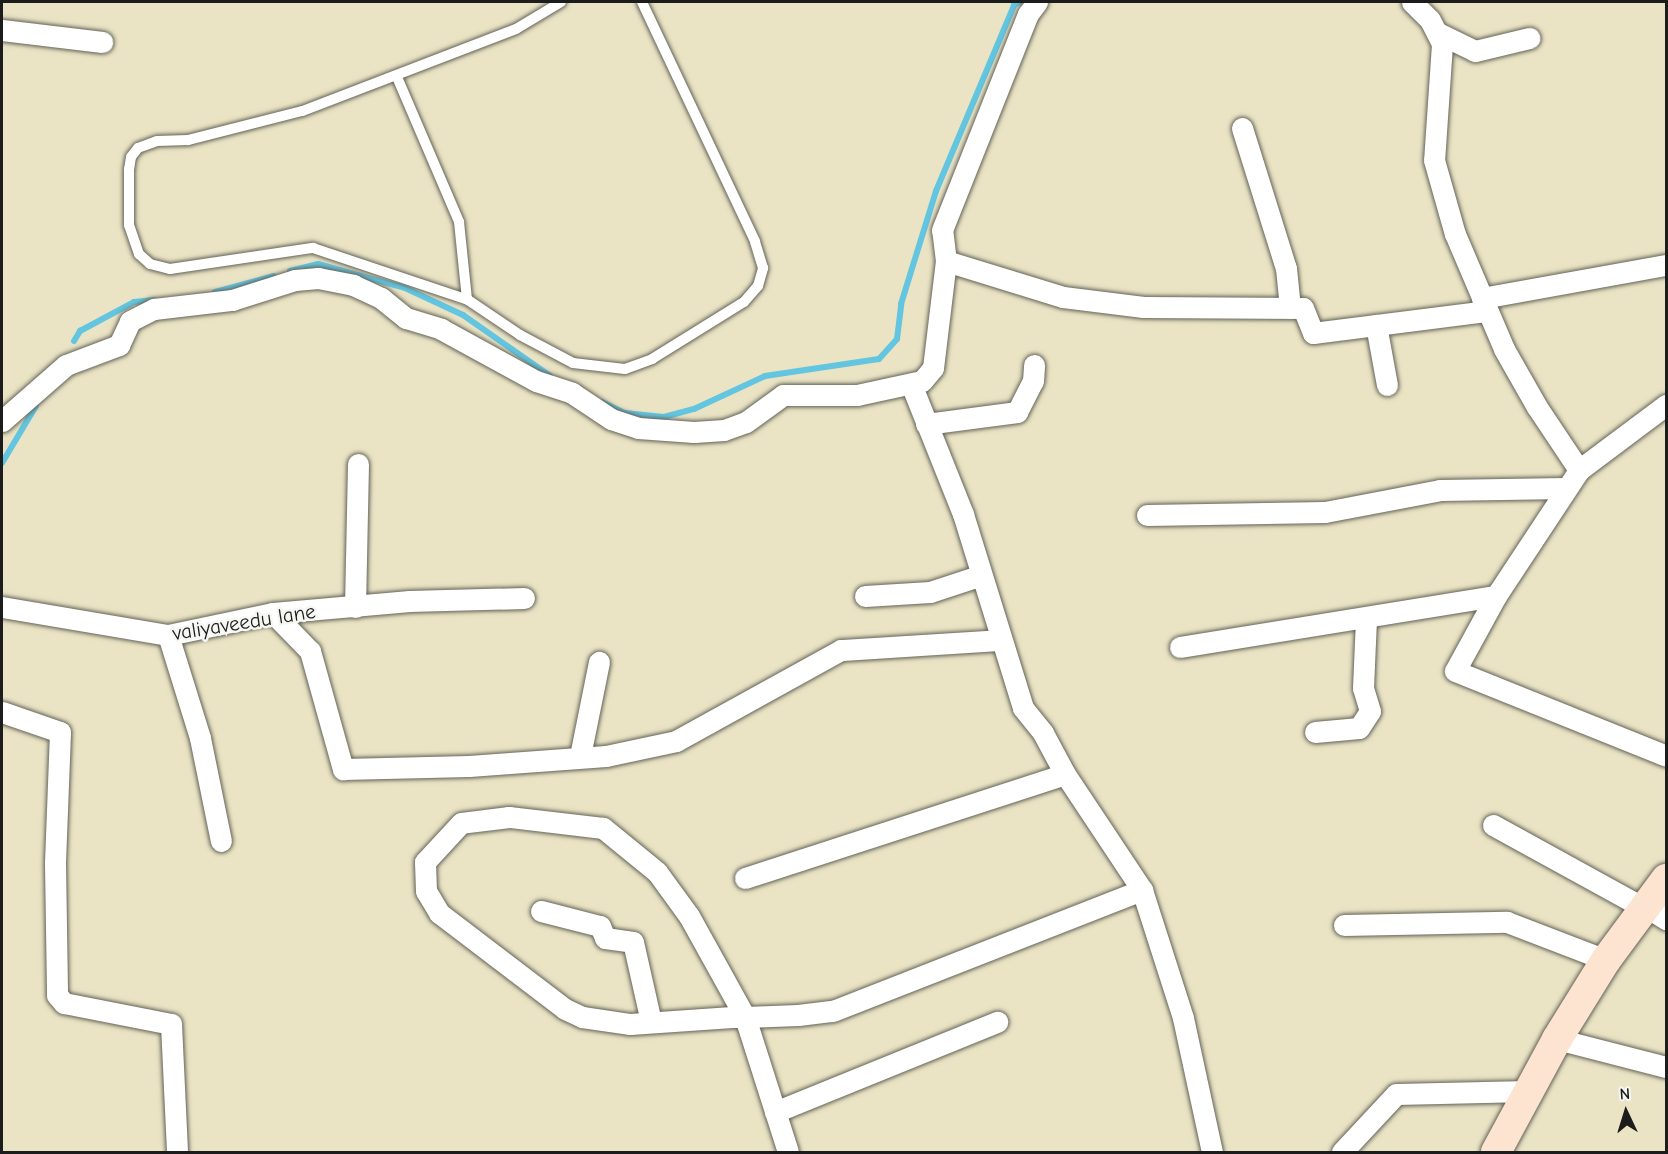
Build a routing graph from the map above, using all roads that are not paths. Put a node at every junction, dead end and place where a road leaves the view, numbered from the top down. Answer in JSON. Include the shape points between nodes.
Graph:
{"nodes":[{"id":1,"x":561,"y":2,"type":"edge"},
{"id":2,"x":642,"y":2,"type":"edge"},
{"id":3,"x":1036,"y":2,"type":"edge"},
{"id":4,"x":1412,"y":2,"type":"edge"},
{"id":5,"x":2,"y":30,"type":"edge"},
{"id":6,"x":1438,"y":33,"type":"junction"},
{"id":7,"x":1529,"y":38,"type":"dead end"},
{"id":8,"x":102,"y":42,"type":"dead end"},
{"id":9,"x":397,"y":77,"type":"junction"},
{"id":10,"x":1242,"y":128,"type":"dead end"},
{"id":11,"x":946,"y":261,"type":"junction"},
{"id":12,"x":1666,"y":266,"type":"edge"},
{"id":13,"x":467,"y":300,"type":"junction"},
{"id":14,"x":1485,"y":304,"type":"junction"},
{"id":15,"x":1290,"y":308,"type":"junction"},
{"id":16,"x":1376,"y":325,"type":"junction"},
{"id":17,"x":1034,"y":365,"type":"dead end"},
{"id":18,"x":911,"y":384,"type":"junction"},
{"id":19,"x":1387,"y":385,"type":"dead end"},
{"id":20,"x":1666,"y":405,"type":"edge"},
{"id":21,"x":2,"y":422,"type":"edge"},
{"id":22,"x":926,"y":424,"type":"junction"},
{"id":23,"x":358,"y":464,"type":"dead end"},
{"id":24,"x":1579,"y":470,"type":"junction"},
{"id":25,"x":1566,"y":488,"type":"junction"},
{"id":26,"x":1147,"y":514,"type":"dead end"},
{"id":27,"x":980,"y":576,"type":"junction"},
{"id":28,"x":865,"y":596,"type":"dead end"},
{"id":29,"x":1496,"y":596,"type":"junction"},
{"id":30,"x":524,"y":598,"type":"dead end"},
{"id":31,"x":2,"y":607,"type":"edge"},
{"id":32,"x":355,"y":607,"type":"junction"},
{"id":33,"x":273,"y":613,"type":"junction"},
{"id":34,"x":1366,"y":619,"type":"junction"},
{"id":35,"x":168,"y":635,"type":"junction"},
{"id":36,"x":1000,"y":640,"type":"junction"},
{"id":37,"x":1180,"y":647,"type":"dead end"},
{"id":38,"x":599,"y":662,"type":"dead end"},
{"id":39,"x":2,"y":712,"type":"edge"},
{"id":40,"x":1315,"y":732,"type":"dead end"},
{"id":41,"x":580,"y":756,"type":"junction"},
{"id":42,"x":1666,"y":756,"type":"edge"},
{"id":43,"x":1065,"y":774,"type":"junction"},
{"id":44,"x":1493,"y":825,"type":"dead end"},
{"id":45,"x":221,"y":841,"type":"dead end"},
{"id":46,"x":746,"y":878,"type":"dead end"},
{"id":47,"x":1666,"y":879,"type":"edge"},
{"id":48,"x":1142,"y":890,"type":"junction"},
{"id":49,"x":541,"y":911,"type":"dead end"},
{"id":50,"x":1652,"y":911,"type":"edge"},
{"id":51,"x":1344,"y":925,"type":"dead end"},
{"id":52,"x":1606,"y":960,"type":"junction"},
{"id":53,"x":745,"y":1017,"type":"junction"},
{"id":54,"x":651,"y":1022,"type":"junction"},
{"id":55,"x":997,"y":1023,"type":"dead end"},
{"id":56,"x":1557,"y":1039,"type":"junction"},
{"id":57,"x":1666,"y":1066,"type":"edge"},
{"id":58,"x":1528,"y":1091,"type":"junction"},
{"id":59,"x":774,"y":1112,"type":"junction"},
{"id":60,"x":177,"y":1152,"type":"edge"},
{"id":61,"x":788,"y":1152,"type":"edge"},
{"id":62,"x":1212,"y":1152,"type":"edge"},
{"id":63,"x":1342,"y":1152,"type":"edge"},
{"id":64,"x":1496,"y":1152,"type":"edge"}],
"edges":[{"from":1,"to":9,"type":"lane","via":[[516,29]]},
{"from":2,"to":13,"type":"lane","via":[[755,242],[763,268],[758,286],[744,302],[661,354],[625,369],[573,363],[520,335]]},
{"from":3,"to":11,"type":"street","via":[[942,230]]},
{"from":4,"to":6,"type":"street"},
{"from":5,"to":8,"type":"street"},
{"from":6,"to":7,"type":"street","via":[[1474,51]]},
{"from":6,"to":14,"type":"street","via":[[1442,44],[1441,104],[1434,159],[1455,234]]},
{"from":9,"to":13,"type":"lane","via":[[459,222]]},
{"from":9,"to":13,"type":"lane","via":[[302,111],[188,140],[157,141],[138,148],[129,169],[132,241],[150,264],[170,270],[313,248]]},
{"from":10,"to":15,"type":"street","via":[[1286,268]]},
{"from":11,"to":15,"type":"street","via":[[1063,297],[1143,307]]},
{"from":11,"to":18,"type":"street","via":[[933,368],[922,381]]},
{"from":12,"to":14,"type":"street"},
{"from":14,"to":16,"type":"street"},
{"from":14,"to":24,"type":"street","via":[[1537,407]]},
{"from":15,"to":16,"type":"street","via":[[1303,308],[1313,333]]},
{"from":16,"to":19,"type":"street"},
{"from":17,"to":22,"type":"street","via":[[1033,381],[1017,412]]},
{"from":18,"to":21,"type":"street","via":[[857,395],[783,395],[746,422],[724,430],[638,428],[611,419],[572,393],[536,381],[441,330],[406,318],[381,298],[353,285],[318,278],[286,282],[232,300],[154,309],[130,321],[119,345],[66,365]]},
{"from":18,"to":22,"type":"street"},
{"from":20,"to":24,"type":"street"},
{"from":22,"to":27,"type":"street","via":[[963,514]]},
{"from":23,"to":32,"type":"street"},
{"from":24,"to":25,"type":"street"},
{"from":25,"to":26,"type":"street","via":[[1440,490],[1325,512]]},
{"from":25,"to":29,"type":"street"},
{"from":27,"to":28,"type":"street","via":[[930,592]]},
{"from":27,"to":36,"type":"street"},
{"from":29,"to":34,"type":"street"},
{"from":29,"to":42,"type":"street","via":[[1455,671]]},
{"from":30,"to":32,"type":"street","name":"valiyaveedu lane","via":[[409,600]]},
{"from":31,"to":35,"type":"street","name":"valiyaveedu lane"},
{"from":32,"to":33,"type":"street","name":"valiyaveedu lane"},
{"from":33,"to":35,"type":"street","name":"valiyaveedu lane"},
{"from":33,"to":41,"type":"street","via":[[310,651],[343,769],[469,766]]},
{"from":34,"to":37,"type":"street"},
{"from":34,"to":40,"type":"street","via":[[1363,688],[1370,711],[1359,728]]},
{"from":35,"to":45,"type":"street","via":[[200,738]]},
{"from":36,"to":41,"type":"street","via":[[841,650],[676,741],[606,756]]},
{"from":36,"to":43,"type":"street","via":[[1023,708],[1044,733]]},
{"from":38,"to":41,"type":"street"},
{"from":39,"to":60,"type":"street","via":[[60,732],[55,863],[57,995],[64,1003],[171,1023]]},
{"from":43,"to":46,"type":"street"},
{"from":43,"to":48,"type":"street"},
{"from":44,"to":50,"type":"street"},
{"from":47,"to":50,"type":"main road"},
{"from":48,"to":53,"type":"street","via":[[833,1011]]},
{"from":48,"to":62,"type":"street","via":[[1183,1018]]},
{"from":49,"to":54,"type":"street","via":[[600,926],[605,938],[633,942]]},
{"from":50,"to":52,"type":"main road"},
{"from":51,"to":52,"type":"street","via":[[1507,922]]},
{"from":52,"to":56,"type":"main road"},
{"from":53,"to":54,"type":"street"},
{"from":53,"to":54,"type":"street","via":[[689,916],[657,872],[603,828],[508,818],[461,823],[425,862],[426,891],[439,913],[565,1009],[602,1022]]},
{"from":53,"to":59,"type":"street"},
{"from":55,"to":59,"type":"street"},
{"from":56,"to":57,"type":"street"},
{"from":56,"to":58,"type":"main road"},
{"from":58,"to":63,"type":"street","via":[[1396,1094]]},
{"from":58,"to":64,"type":"main road"},
{"from":59,"to":61,"type":"street"}]}
